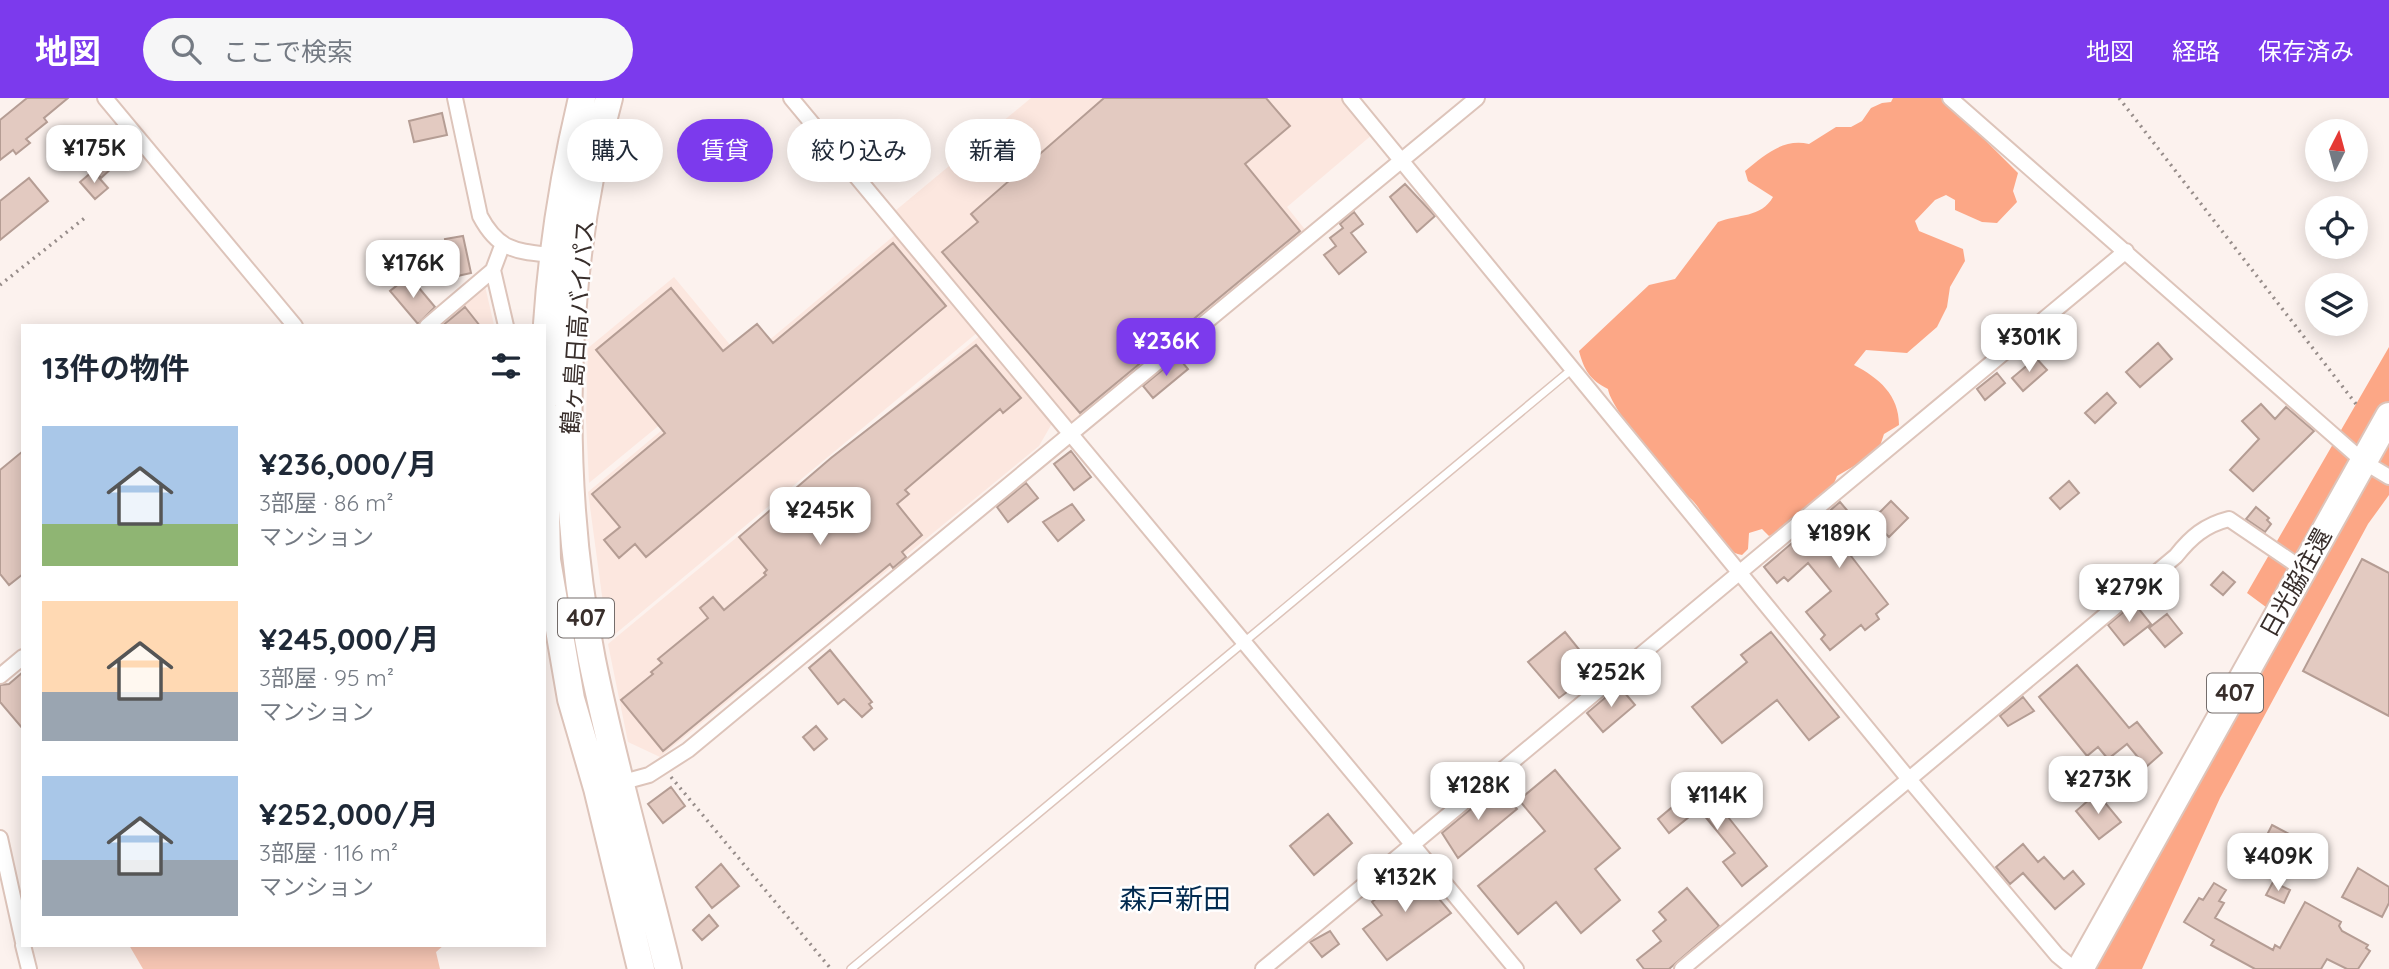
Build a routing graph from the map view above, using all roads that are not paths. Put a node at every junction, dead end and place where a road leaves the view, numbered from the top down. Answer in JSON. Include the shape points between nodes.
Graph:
{"nodes":[{"id":1,"x":105,"y":98,"type":"edge"},
{"id":2,"x":455,"y":98,"type":"edge"},
{"id":3,"x":582,"y":98,"type":"edge"},
{"id":4,"x":609,"y":98,"type":"edge"},
{"id":5,"x":792,"y":98,"type":"edge"},
{"id":6,"x":1350,"y":98,"type":"edge"},
{"id":7,"x":1477,"y":98,"type":"edge"},
{"id":8,"x":1950,"y":98,"type":"edge"},
{"id":9,"x":1403,"y":161,"type":"junction"},
{"id":10,"x":502,"y":246,"type":"junction"},
{"id":11,"x":2126,"y":251,"type":"junction"},
{"id":12,"x":551,"y":255,"type":"junction"},
{"id":13,"x":579,"y":258,"type":"junction"},
{"id":14,"x":493,"y":270,"type":"junction"},
{"id":15,"x":293,"y":324,"type":"edge"},
{"id":16,"x":429,"y":324,"type":"edge"},
{"id":17,"x":506,"y":324,"type":"edge"},
{"id":18,"x":545,"y":324,"type":"edge"},
{"id":19,"x":1571,"y":370,"type":"junction"},
{"id":20,"x":2389,"y":416,"type":"edge"},
{"id":21,"x":1074,"y":433,"type":"junction"},
{"id":22,"x":2364,"y":462,"type":"junction"},
{"id":23,"x":2389,"y":477,"type":"edge"},
{"id":24,"x":546,"y":565,"type":"edge"},
{"id":25,"x":2304,"y":570,"type":"junction"},
{"id":26,"x":1740,"y":574,"type":"junction"},
{"id":27,"x":1244,"y":640,"type":"junction"},
{"id":28,"x":21,"y":659,"type":"edge"},
{"id":29,"x":0,"y":676,"type":"edge"},
{"id":30,"x":1908,"y":778,"type":"junction"},
{"id":31,"x":610,"y":785,"type":"junction"},
{"id":32,"x":0,"y":838,"type":"edge"},
{"id":33,"x":1412,"y":845,"type":"junction"},
{"id":34,"x":21,"y":934,"type":"edge"},
{"id":35,"x":24,"y":947,"type":"edge"},
{"id":36,"x":29,"y":969,"type":"edge"},
{"id":37,"x":640,"y":969,"type":"edge"},
{"id":38,"x":668,"y":969,"type":"edge"},
{"id":39,"x":851,"y":969,"type":"edge"},
{"id":40,"x":1263,"y":969,"type":"edge"},
{"id":41,"x":1516,"y":969,"type":"edge"},
{"id":42,"x":1682,"y":969,"type":"edge"},
{"id":43,"x":2074,"y":969,"type":"edge"},
{"id":44,"x":2080,"y":969,"type":"edge"}],
"edges":[{"from":1,"to":15,"type":"street"},
{"from":2,"to":10,"type":"street","via":[[480,216]]},
{"from":3,"to":12,"type":"highway","name":"鶴ヶ島日高バイパス"},
{"from":4,"to":13,"type":"highway","name":"鶴ヶ島日高バイパス","number":"407","via":[[590,175]]},
{"from":5,"to":21,"type":"street"},
{"from":6,"to":9,"type":"street"},
{"from":7,"to":9,"type":"street"},
{"from":8,"to":11,"type":"street"},
{"from":9,"to":19,"type":"street"},
{"from":9,"to":21,"type":"street"},
{"from":10,"to":12,"type":"street"},
{"from":10,"to":14,"type":"street"},
{"from":11,"to":22,"type":"street"},
{"from":11,"to":26,"type":"street"},
{"from":12,"to":13,"type":"street"},
{"from":12,"to":18,"type":"highway","name":"鶴ヶ島日高バイパス"},
{"from":13,"to":31,"type":"highway","name":"鶴ヶ島日高バイパス","number":"407","via":[[570,369],[576,554]]},
{"from":14,"to":16,"type":"street"},
{"from":14,"to":17,"type":"street"},
{"from":19,"to":26,"type":"street"},
{"from":19,"to":27,"type":"lane"},
{"from":20,"to":22,"type":"highway","name":"日光脇往還","number":"407"},
{"from":21,"to":27,"type":"street"},
{"from":21,"to":31,"type":"street","via":[[688,750],[663,767]]},
{"from":22,"to":23,"type":"street"},
{"from":22,"to":25,"type":"highway","name":"日光脇往還","number":"407"},
{"from":24,"to":31,"type":"highway","name":"鶴ヶ島日高バイパス","number":"407","via":[[571,699]]},
{"from":25,"to":30,"type":"street","via":[[2229,519],[2214,523],[2191,537],[2176,556]]},
{"from":25,"to":44,"type":"highway","name":"日光脇往還","number":"407"},
{"from":26,"to":30,"type":"street"},
{"from":26,"to":33,"type":"street"},
{"from":27,"to":33,"type":"street"},
{"from":27,"to":39,"type":"lane"},
{"from":28,"to":29,"type":"street"},
{"from":30,"to":42,"type":"street"},
{"from":30,"to":43,"type":"street","via":[[2057,955]]},
{"from":31,"to":37,"type":"highway","name":"鶴ヶ島日高バイパス","number":"407"},
{"from":31,"to":38,"type":"highway","name":"鶴ヶ島日高バイパス","number":"407"},
{"from":32,"to":34,"type":"street"},
{"from":33,"to":40,"type":"street"},
{"from":33,"to":41,"type":"street"},
{"from":35,"to":36,"type":"street"}]}
